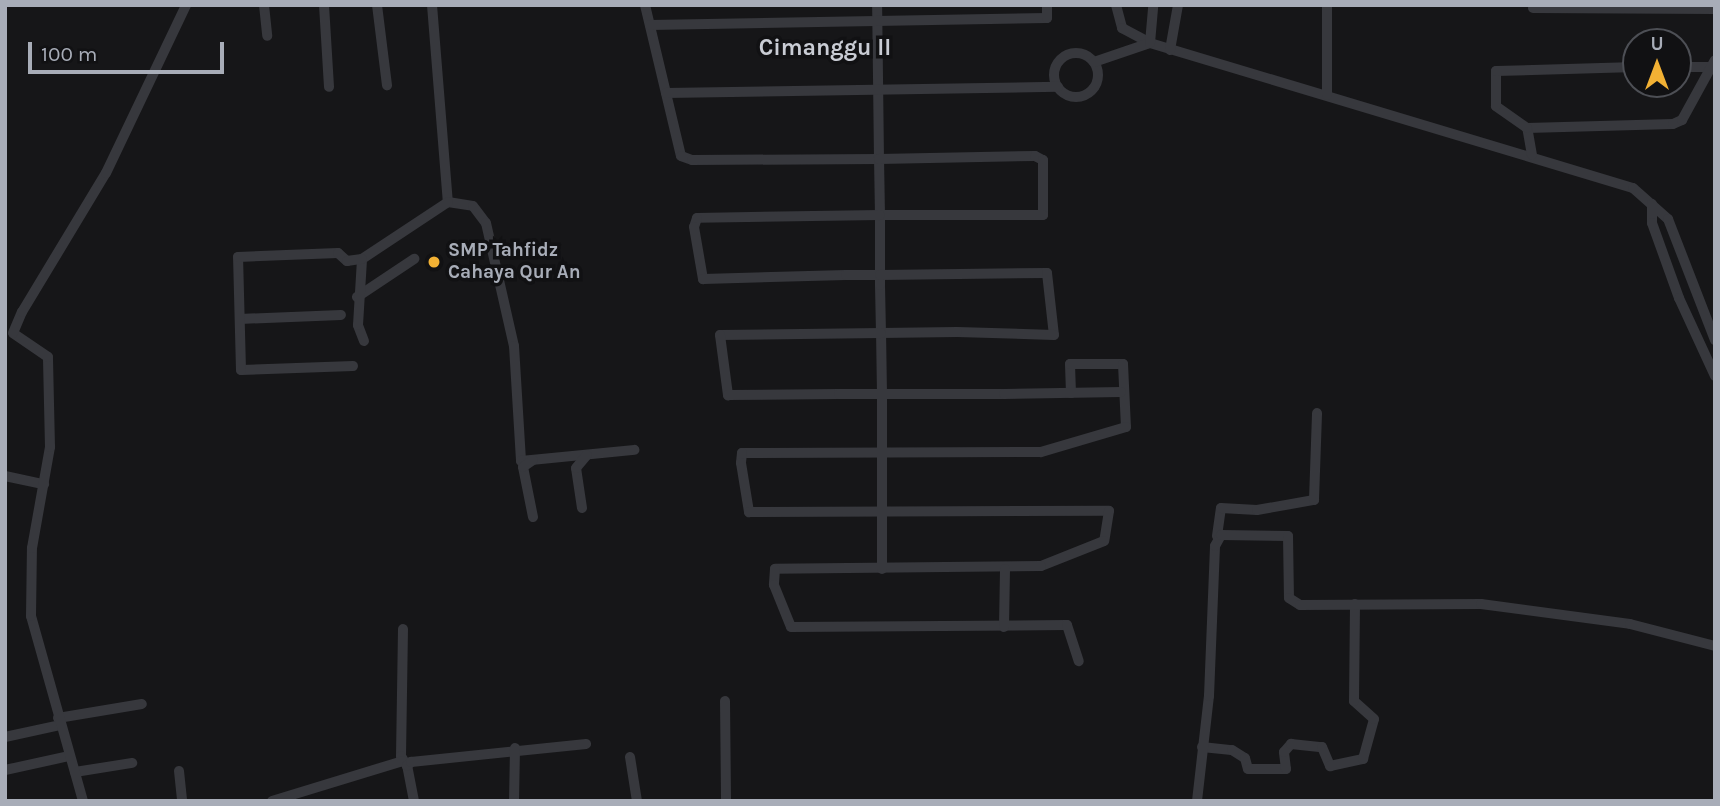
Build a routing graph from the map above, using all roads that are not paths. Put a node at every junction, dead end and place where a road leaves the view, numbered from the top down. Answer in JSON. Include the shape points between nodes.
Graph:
{"nodes":[{"id":1,"x":186,"y":5,"type":"edge"},
{"id":2,"x":264,"y":5,"type":"edge"},
{"id":3,"x":324,"y":5,"type":"edge"},
{"id":4,"x":377,"y":5,"type":"edge"},
{"id":5,"x":432,"y":5,"type":"edge"},
{"id":6,"x":645,"y":5,"type":"edge"},
{"id":7,"x":877,"y":5,"type":"edge"},
{"id":8,"x":1047,"y":5,"type":"edge"},
{"id":9,"x":1116,"y":5,"type":"edge"},
{"id":10,"x":1153,"y":5,"type":"edge"},
{"id":11,"x":1178,"y":5,"type":"edge"},
{"id":12,"x":1327,"y":5,"type":"edge"},
{"id":13,"x":1533,"y":8,"type":"dead end"},
{"id":14,"x":1715,"y":9,"type":"edge"},
{"id":15,"x":877,"y":20,"type":"junction"},
{"id":16,"x":650,"y":25,"type":"junction"},
{"id":17,"x":267,"y":36,"type":"dead end"},
{"id":18,"x":1150,"y":43,"type":"junction"},
{"id":19,"x":1170,"y":50,"type":"junction"},
{"id":20,"x":1094,"y":62,"type":"junction"},
{"id":21,"x":1713,"y":64,"type":"edge"},
{"id":22,"x":1692,"y":66,"type":"edge"},
{"id":23,"x":1622,"y":67,"type":"edge"},
{"id":24,"x":387,"y":85,"type":"dead end"},
{"id":25,"x":329,"y":87,"type":"dead end"},
{"id":26,"x":1058,"y":87,"type":"junction"},
{"id":27,"x":878,"y":89,"type":"junction"},
{"id":28,"x":666,"y":93,"type":"junction"},
{"id":29,"x":1326,"y":95,"type":"junction"},
{"id":30,"x":1527,"y":128,"type":"junction"},
{"id":31,"x":1532,"y":155,"type":"junction"},
{"id":32,"x":879,"y":159,"type":"junction"},
{"id":33,"x":448,"y":202,"type":"junction"},
{"id":34,"x":1652,"y":204,"type":"junction"},
{"id":35,"x":880,"y":215,"type":"junction"},
{"id":36,"x":362,"y":259,"type":"junction"},
{"id":37,"x":414,"y":259,"type":"dead end"},
{"id":38,"x":880,"y":275,"type":"junction"},
{"id":39,"x":357,"y":297,"type":"junction"},
{"id":40,"x":341,"y":314,"type":"dead end"},
{"id":41,"x":240,"y":319,"type":"junction"},
{"id":42,"x":881,"y":332,"type":"junction"},
{"id":43,"x":1715,"y":340,"type":"edge"},
{"id":44,"x":364,"y":341,"type":"dead end"},
{"id":45,"x":353,"y":366,"type":"dead end"},
{"id":46,"x":1715,"y":376,"type":"edge"},
{"id":47,"x":1121,"y":392,"type":"junction"},
{"id":48,"x":1071,"y":393,"type":"junction"},
{"id":49,"x":882,"y":394,"type":"junction"},
{"id":50,"x":1317,"y":413,"type":"dead end"},
{"id":51,"x":634,"y":450,"type":"dead end"},
{"id":52,"x":882,"y":450,"type":"junction"},
{"id":53,"x":587,"y":455,"type":"junction"},
{"id":54,"x":533,"y":460,"type":"junction"},
{"id":55,"x":5,"y":476,"type":"edge"},
{"id":56,"x":44,"y":484,"type":"junction"},
{"id":57,"x":582,"y":508,"type":"dead end"},
{"id":58,"x":882,"y":510,"type":"junction"},
{"id":59,"x":533,"y":517,"type":"dead end"},
{"id":60,"x":1217,"y":536,"type":"junction"},
{"id":61,"x":882,"y":569,"type":"junction"},
{"id":62,"x":1004,"y":569,"type":"junction"},
{"id":63,"x":1355,"y":604,"type":"junction"},
{"id":64,"x":1004,"y":627,"type":"junction"},
{"id":65,"x":403,"y":629,"type":"dead end"},
{"id":66,"x":1715,"y":646,"type":"edge"},
{"id":67,"x":1079,"y":661,"type":"dead end"},
{"id":68,"x":725,"y":701,"type":"dead end"},
{"id":69,"x":142,"y":704,"type":"dead end"},
{"id":70,"x":59,"y":722,"type":"junction"},
{"id":71,"x":5,"y":737,"type":"edge"},
{"id":72,"x":586,"y":744,"type":"dead end"},
{"id":73,"x":1202,"y":747,"type":"junction"},
{"id":74,"x":515,"y":748,"type":"junction"},
{"id":75,"x":69,"y":756,"type":"junction"},
{"id":76,"x":630,"y":757,"type":"dead end"},
{"id":77,"x":132,"y":763,"type":"dead end"},
{"id":78,"x":405,"y":764,"type":"junction"},
{"id":79,"x":5,"y":770,"type":"edge"},
{"id":80,"x":179,"y":771,"type":"dead end"},
{"id":81,"x":75,"y":772,"type":"junction"},
{"id":82,"x":83,"y":801,"type":"edge"},
{"id":83,"x":182,"y":801,"type":"edge"},
{"id":84,"x":272,"y":801,"type":"edge"},
{"id":85,"x":414,"y":801,"type":"edge"},
{"id":86,"x":514,"y":801,"type":"edge"},
{"id":87,"x":637,"y":801,"type":"edge"},
{"id":88,"x":726,"y":801,"type":"edge"},
{"id":89,"x":1197,"y":801,"type":"edge"}],
"edges":[{"from":1,"to":56,"type":"street","via":[[106,173],[15,326],[15,338],[48,357],[50,447]]},
{"from":2,"to":17,"type":"street"},
{"from":3,"to":25,"type":"street"},
{"from":4,"to":24,"type":"street"},
{"from":5,"to":33,"type":"street"},
{"from":6,"to":16,"type":"street"},
{"from":7,"to":15,"type":"street"},
{"from":8,"to":15,"type":"street","via":[[1047,18]]},
{"from":9,"to":18,"type":"street","via":[[1122,28]]},
{"from":10,"to":18,"type":"street"},
{"from":11,"to":19,"type":"street"},
{"from":12,"to":29,"type":"street"},
{"from":13,"to":14,"type":"street"},
{"from":15,"to":16,"type":"street"},
{"from":15,"to":27,"type":"street"},
{"from":16,"to":28,"type":"street"},
{"from":18,"to":19,"type":"street"},
{"from":18,"to":20,"type":"street"},
{"from":19,"to":29,"type":"street"},
{"from":20,"to":26,"type":"street","via":[[1083,54],[1063,57],[1055,69]]},
{"from":20,"to":26,"type":"street","via":[[1097,81],[1090,92],[1070,96]]},
{"from":21,"to":22,"type":"street"},
{"from":21,"to":30,"type":"street","via":[[1682,120],[1673,124]]},
{"from":23,"to":30,"type":"street","via":[[1499,68],[1496,106]]},
{"from":26,"to":27,"type":"street"},
{"from":27,"to":28,"type":"street"},
{"from":27,"to":32,"type":"street"},
{"from":28,"to":32,"type":"street","via":[[685,159]]},
{"from":29,"to":31,"type":"street"},
{"from":30,"to":31,"type":"street"},
{"from":31,"to":34,"type":"street","via":[[1608,177]]},
{"from":32,"to":35,"type":"street"},
{"from":32,"to":35,"type":"street","via":[[1035,156],[1043,160],[1043,215]]},
{"from":33,"to":36,"type":"street"},
{"from":33,"to":54,"type":"street","via":[[473,206],[486,223],[514,346],[521,461]]},
{"from":34,"to":43,"type":"street","via":[[1668,219]]},
{"from":34,"to":46,"type":"street","via":[[1651,223]]},
{"from":35,"to":38,"type":"street"},
{"from":35,"to":38,"type":"street","via":[[697,218],[694,227],[703,279]]},
{"from":36,"to":39,"type":"street"},
{"from":36,"to":41,"type":"street","via":[[347,261],[338,253],[238,257]]},
{"from":37,"to":39,"type":"street"},
{"from":38,"to":42,"type":"street"},
{"from":38,"to":42,"type":"street","via":[[1047,273],[1054,335]]},
{"from":39,"to":44,"type":"street"},
{"from":40,"to":41,"type":"street"},
{"from":41,"to":45,"type":"street","via":[[241,370]]},
{"from":42,"to":49,"type":"street"},
{"from":42,"to":49,"type":"street","via":[[720,335],[719,346],[728,395]]},
{"from":47,"to":48,"type":"street"},
{"from":47,"to":48,"type":"street","via":[[1123,364],[1070,364]]},
{"from":47,"to":52,"type":"street","via":[[1126,427],[1041,452]]},
{"from":48,"to":49,"type":"street"},
{"from":49,"to":52,"type":"street"},
{"from":50,"to":60,"type":"street","via":[[1314,500],[1257,510],[1221,508]]},
{"from":51,"to":53,"type":"street"},
{"from":52,"to":58,"type":"street"},
{"from":52,"to":58,"type":"street","via":[[743,453],[741,463],[749,512]]},
{"from":53,"to":54,"type":"street"},
{"from":53,"to":57,"type":"street","via":[[576,468]]},
{"from":54,"to":59,"type":"street","via":[[523,467]]},
{"from":55,"to":56,"type":"street"},
{"from":56,"to":70,"type":"street","via":[[33,535],[30,600]]},
{"from":58,"to":61,"type":"street"},
{"from":58,"to":62,"type":"street","via":[[1109,511],[1104,541],[1041,566]]},
{"from":60,"to":63,"type":"street","via":[[1287,537],[1288,591],[1293,603]]},
{"from":60,"to":73,"type":"street","via":[[1209,704]]},
{"from":61,"to":62,"type":"street"},
{"from":61,"to":64,"type":"street","via":[[775,569],[774,585],[790,626]]},
{"from":62,"to":64,"type":"street"},
{"from":63,"to":66,"type":"street","via":[[1481,604],[1630,624]]},
{"from":63,"to":73,"type":"street","via":[[1354,701],[1374,719],[1363,759],[1330,766],[1322,747],[1291,744],[1284,752],[1286,769],[1248,769],[1245,758],[1232,750]]},
{"from":64,"to":67,"type":"street","via":[[1067,625]]},
{"from":65,"to":78,"type":"street"},
{"from":68,"to":88,"type":"street"},
{"from":69,"to":70,"type":"street"},
{"from":70,"to":71,"type":"street"},
{"from":70,"to":75,"type":"street"},
{"from":72,"to":74,"type":"street"},
{"from":73,"to":89,"type":"street"},
{"from":74,"to":78,"type":"street"},
{"from":74,"to":86,"type":"street"},
{"from":75,"to":79,"type":"street"},
{"from":75,"to":81,"type":"street"},
{"from":76,"to":87,"type":"street"},
{"from":77,"to":81,"type":"street"},
{"from":78,"to":84,"type":"street"},
{"from":78,"to":85,"type":"street"},
{"from":80,"to":83,"type":"street"},
{"from":81,"to":82,"type":"street"}]}
